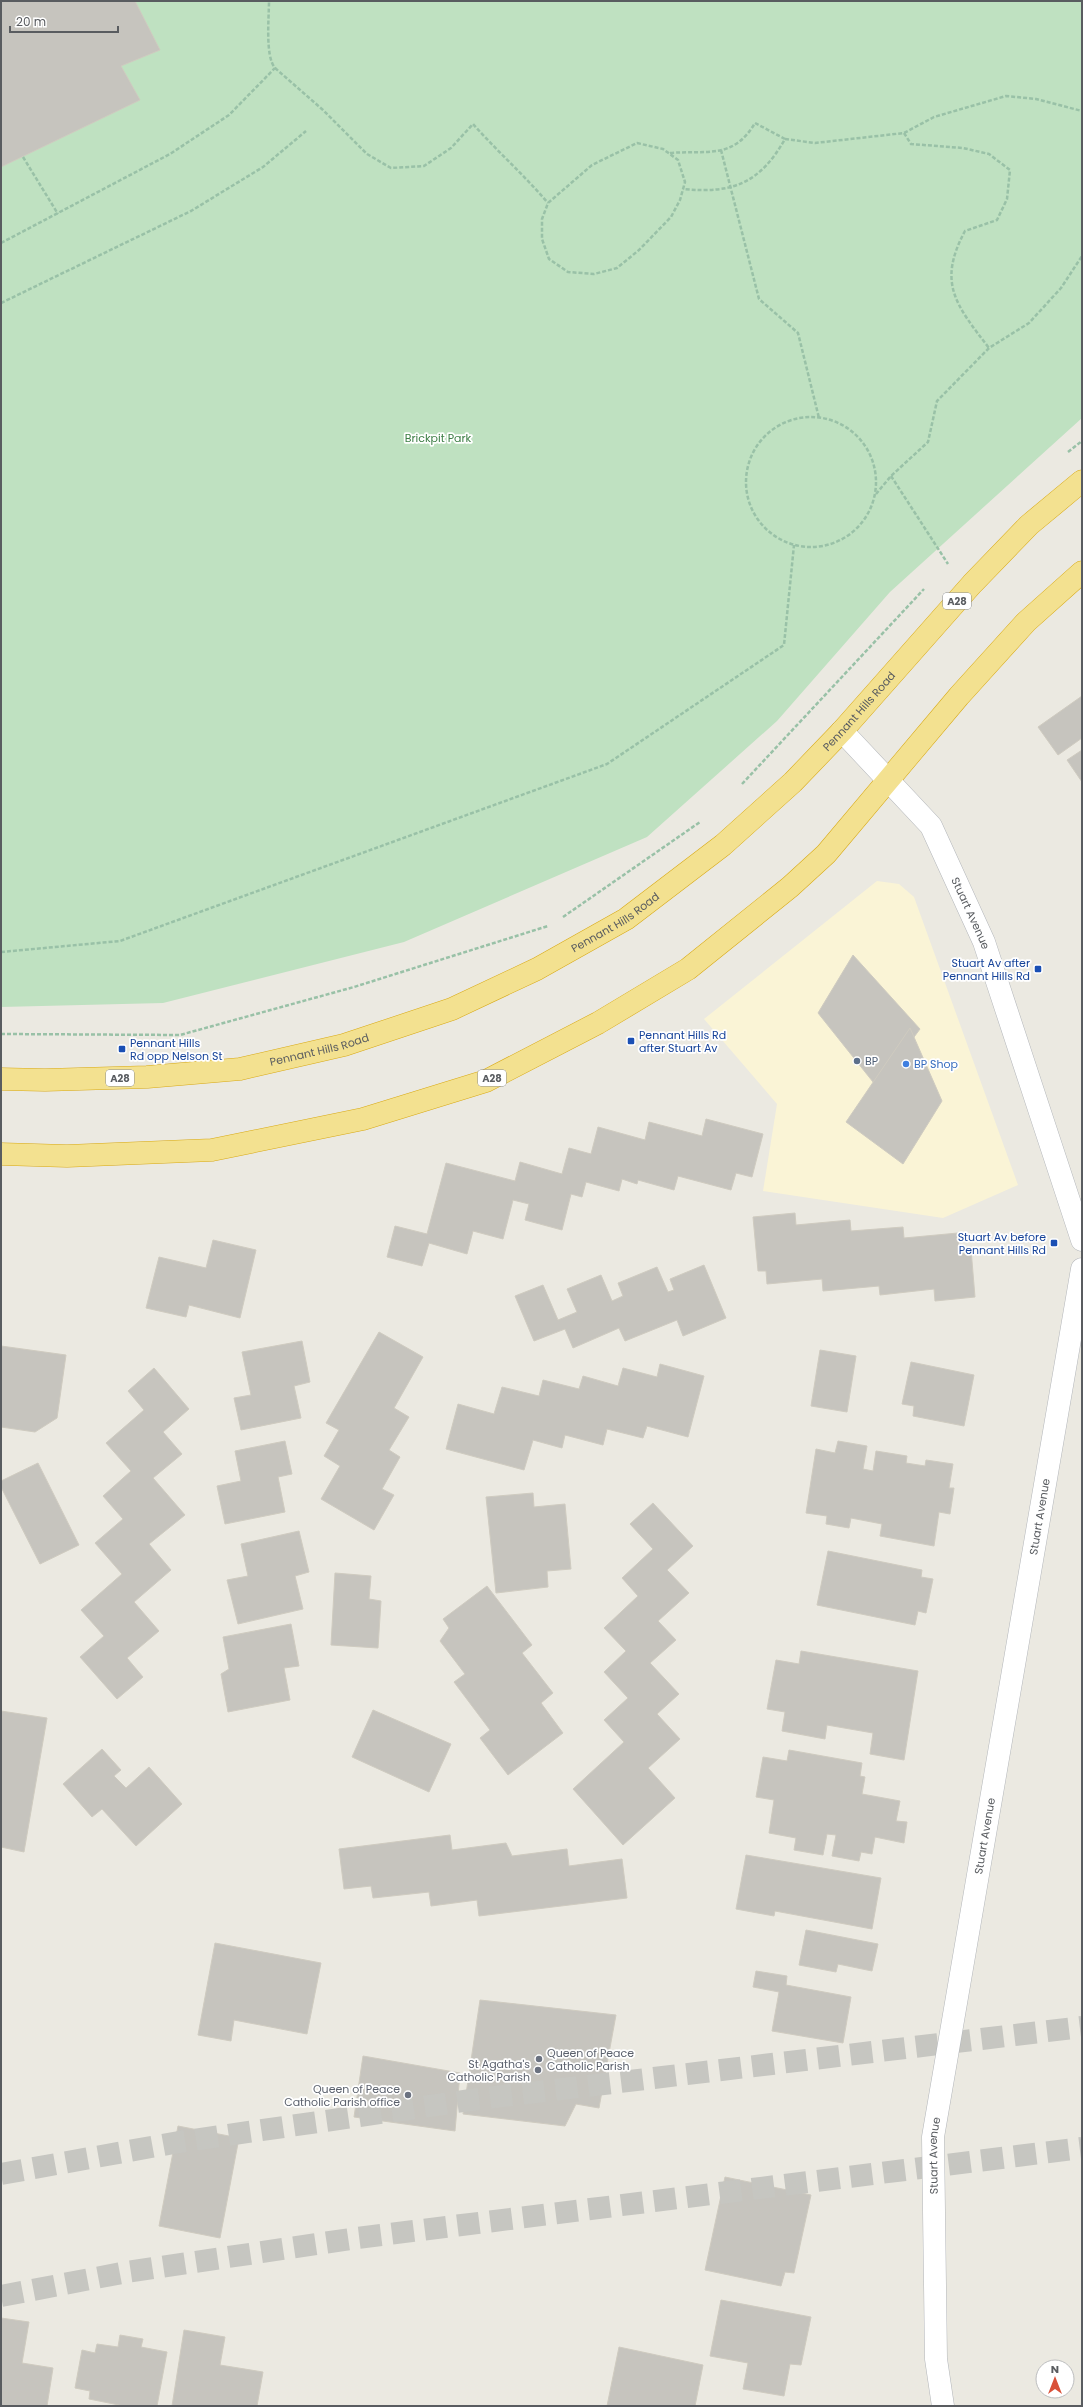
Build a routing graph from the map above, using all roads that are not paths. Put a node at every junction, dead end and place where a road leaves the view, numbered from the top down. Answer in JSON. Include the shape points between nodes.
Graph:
{"nodes":[{"id":1,"x":1082,"y":481,"type":"edge"},
{"id":2,"x":1082,"y":572,"type":"edge"},
{"id":3,"x":842,"y":731,"type":"junction"},
{"id":4,"x":888,"y":781,"type":"junction"},
{"id":5,"x":1,"y":1078,"type":"edge"},
{"id":6,"x":1,"y":1154,"type":"edge"},
{"id":7,"x":1082,"y":1240,"type":"edge"},
{"id":8,"x":1082,"y":1269,"type":"edge"},
{"id":9,"x":944,"y":2406,"type":"edge"}],
"edges":[{"from":1,"to":3,"type":"highway","name":"Pennant Hills Road","number":"A28","via":[[1029,525],[972,584]]},
{"from":2,"to":4,"type":"highway","number":"A28","via":[[1026,622]]},
{"from":3,"to":4,"type":"street","name":"Stuart Avenue"},
{"from":3,"to":5,"type":"highway","name":"Pennant Hills Road","number":"A28","via":[[793,782],[723,845],[626,919],[537,969],[452,1009],[344,1045],[240,1070],[147,1077],[45,1080]]},
{"from":4,"to":6,"type":"highway","number":"A28","via":[[815,863],[790,887],[688,968],[598,1023],[486,1081],[363,1119],[212,1150],[67,1156]]},
{"from":4,"to":7,"type":"street","name":"Stuart Avenue","via":[[931,826],[984,942]]},
{"from":8,"to":9,"type":"street","name":"Stuart Avenue","via":[[933,2137],[936,2359]]}]}
